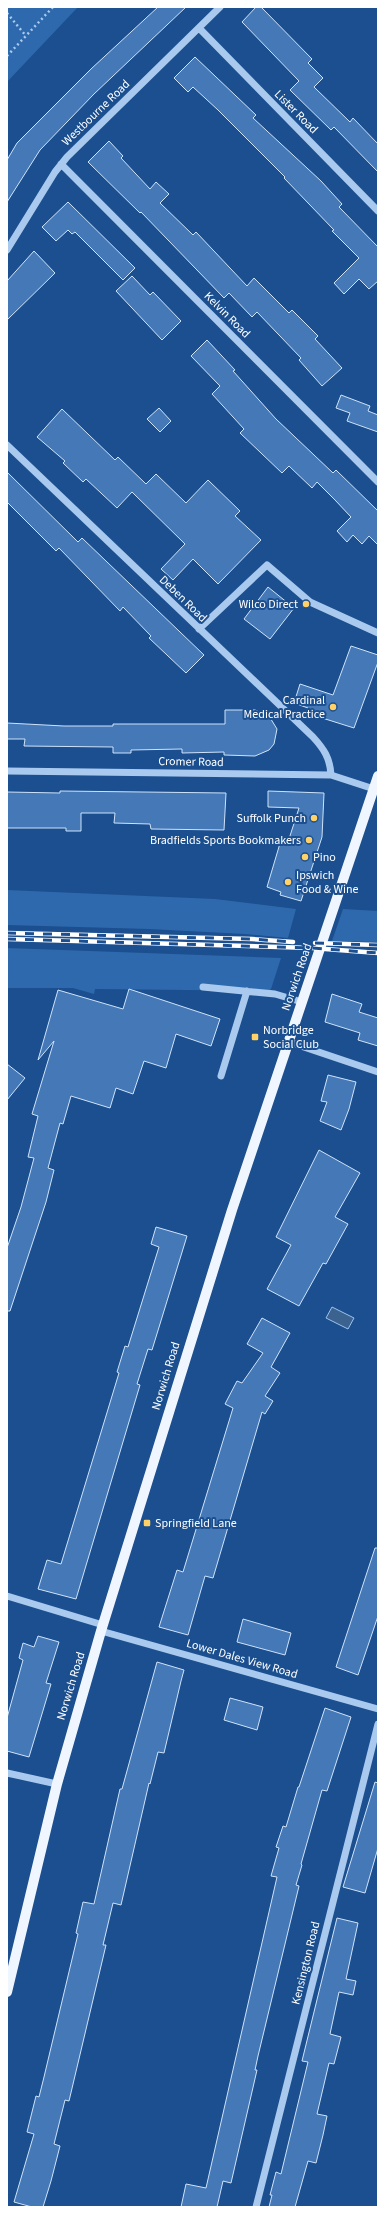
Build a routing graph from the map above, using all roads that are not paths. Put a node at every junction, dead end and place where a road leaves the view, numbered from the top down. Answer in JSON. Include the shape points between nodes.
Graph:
{"nodes":[{"id":1,"x":220,"y":7,"type":"edge"},
{"id":2,"x":199,"y":28,"type":"junction"},
{"id":3,"x":61,"y":164,"type":"junction"},
{"id":4,"x":378,"y":211,"type":"edge"},
{"id":5,"x":7,"y":250,"type":"edge"},
{"id":6,"x":7,"y":445,"type":"edge"},
{"id":7,"x":378,"y":482,"type":"edge"},
{"id":8,"x":198,"y":629,"type":"junction"},
{"id":9,"x":378,"y":633,"type":"edge"},
{"id":10,"x":7,"y":771,"type":"edge"},
{"id":11,"x":331,"y":775,"type":"junction"},
{"id":12,"x":378,"y":776,"type":"edge"},
{"id":13,"x":374,"y":789,"type":"junction"},
{"id":14,"x":203,"y":987,"type":"dead end"},
{"id":15,"x":247,"y":991,"type":"junction"},
{"id":16,"x":302,"y":1002,"type":"junction"},
{"id":17,"x":289,"y":1042,"type":"junction"},
{"id":18,"x":378,"y":1072,"type":"edge"},
{"id":19,"x":221,"y":1076,"type":"dead end"},
{"id":20,"x":7,"y":1596,"type":"edge"},
{"id":21,"x":102,"y":1628,"type":"junction"},
{"id":22,"x":378,"y":1709,"type":"edge"},
{"id":23,"x":378,"y":1724,"type":"edge"},
{"id":24,"x":7,"y":1773,"type":"edge"},
{"id":25,"x":57,"y":1784,"type":"junction"},
{"id":26,"x":7,"y":1992,"type":"edge"},
{"id":27,"x":256,"y":2207,"type":"edge"}],
"edges":[{"from":1,"to":2,"type":"street","name":"Westbourne Road"},
{"from":2,"to":3,"type":"street","name":"Westbourne Road"},
{"from":2,"to":4,"type":"street","name":"Lister Road"},
{"from":3,"to":5,"type":"street","name":"Westbourne Road"},
{"from":3,"to":7,"type":"street","name":"Kelvin Road"},
{"from":6,"to":8,"type":"street","name":"Deben Road"},
{"from":8,"to":9,"type":"street","via":[[267,565],[310,602]]},
{"from":8,"to":11,"type":"street","name":"Deben Road","via":[[313,737],[329,759]]},
{"from":10,"to":11,"type":"street","name":"Cromer Road"},
{"from":11,"to":13,"type":"street","name":"Cromer Road"},
{"from":12,"to":13,"type":"main road","name":"Norwich Road"},
{"from":13,"to":16,"type":"main road","name":"Norwich Road"},
{"from":14,"to":15,"type":"street"},
{"from":15,"to":16,"type":"street","via":[[275,994]]},
{"from":15,"to":19,"type":"street"},
{"from":16,"to":17,"type":"main road","name":"Norwich Road"},
{"from":17,"to":18,"type":"street"},
{"from":17,"to":21,"type":"main road","name":"Norwich Road","via":[[198,1315]]},
{"from":20,"to":21,"type":"street"},
{"from":21,"to":22,"type":"street","name":"Lower Dales View Road"},
{"from":21,"to":25,"type":"main road","name":"Norwich Road"},
{"from":23,"to":27,"type":"street","name":"Kensington Road"},
{"from":24,"to":25,"type":"street"},
{"from":25,"to":26,"type":"main road","name":"Norwich Road"}]}
